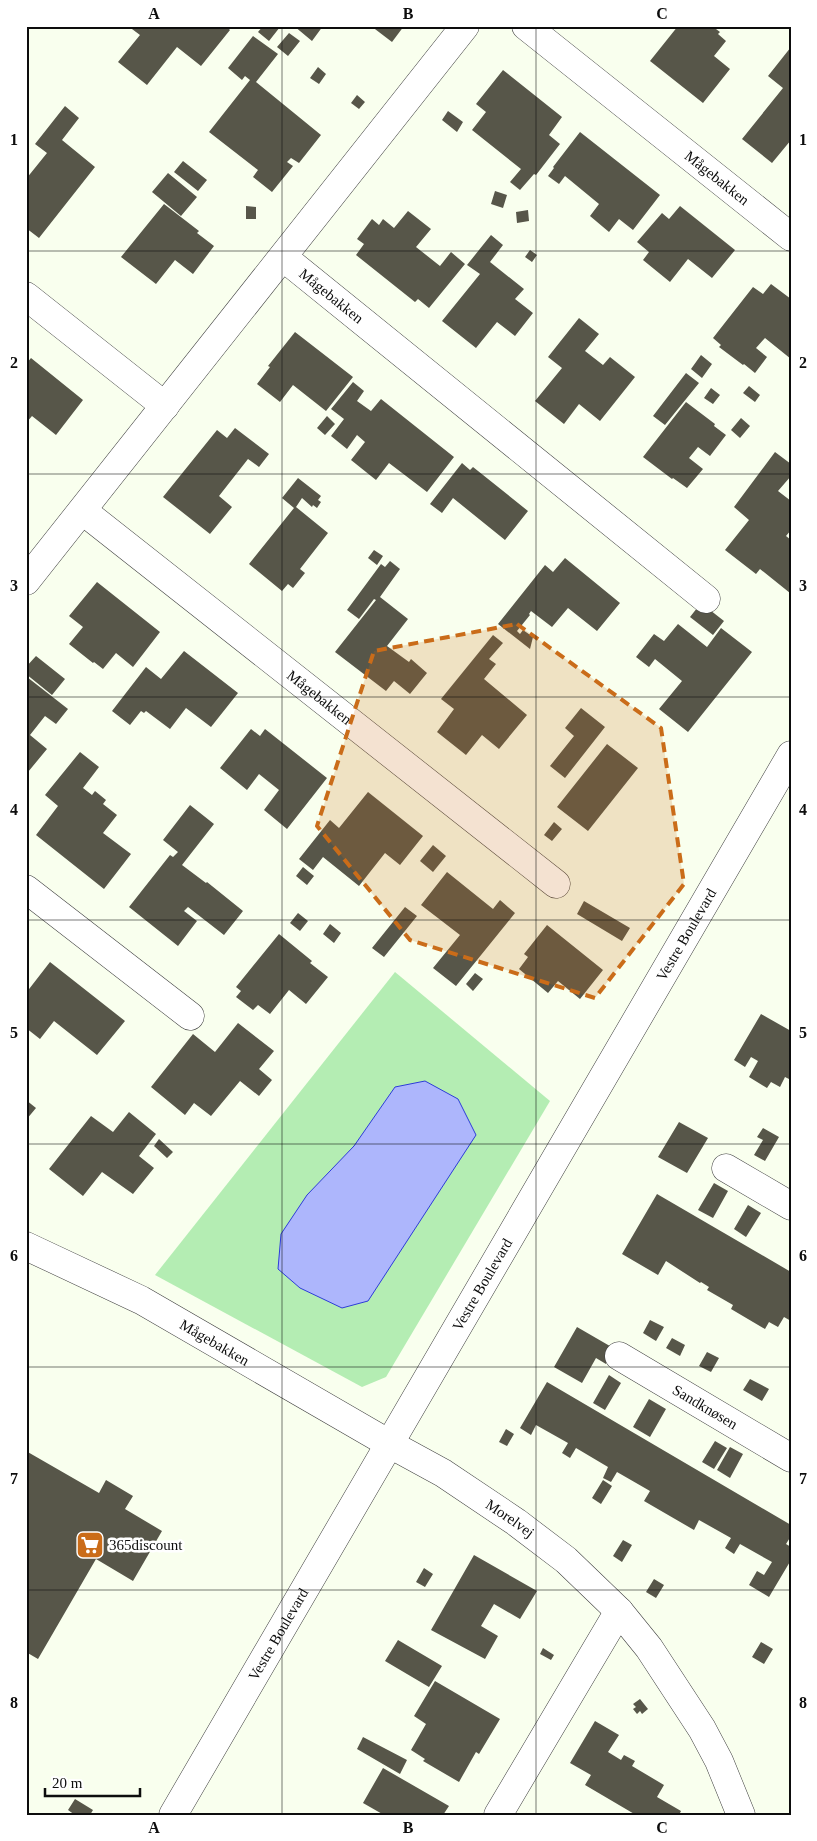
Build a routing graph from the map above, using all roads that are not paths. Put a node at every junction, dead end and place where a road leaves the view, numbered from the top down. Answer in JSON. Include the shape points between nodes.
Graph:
{"nodes":[{"id":1,"x":465,"y":26,"type":"edge"},
{"id":2,"x":526,"y":26,"type":"edge"},
{"id":3,"x":791,"y":237,"type":"edge"},
{"id":4,"x":283,"y":257,"type":"junction"},
{"id":5,"x":26,"y":296,"type":"edge"},
{"id":6,"x":165,"y":406,"type":"junction"},
{"id":7,"x":83,"y":511,"type":"junction"},
{"id":8,"x":26,"y":581,"type":"edge"},
{"id":9,"x":706,"y":599,"type":"dead end"},
{"id":10,"x":791,"y":755,"type":"edge"},
{"id":11,"x":556,"y":884,"type":"dead end"},
{"id":12,"x":26,"y":889,"type":"edge"},
{"id":13,"x":190,"y":1016,"type":"dead end"},
{"id":14,"x":726,"y":1168,"type":"dead end"},
{"id":15,"x":791,"y":1206,"type":"edge"},
{"id":16,"x":30,"y":1254,"type":"edge"},
{"id":17,"x":619,"y":1356,"type":"dead end"},
{"id":18,"x":388,"y":1443,"type":"junction"},
{"id":19,"x":791,"y":1458,"type":"edge"},
{"id":20,"x":619,"y":1612,"type":"junction"},
{"id":21,"x":506,"y":1812,"type":"edge"},
{"id":22,"x":173,"y":1815,"type":"edge"},
{"id":23,"x":742,"y":1815,"type":"edge"}],
"edges":[{"from":1,"to":4,"type":"street"},
{"from":2,"to":3,"type":"street","name":"Mågebakken"},
{"from":4,"to":6,"type":"street"},
{"from":4,"to":9,"type":"street","name":"Mågebakken"},
{"from":5,"to":6,"type":"street"},
{"from":6,"to":7,"type":"street"},
{"from":7,"to":8,"type":"street"},
{"from":7,"to":11,"type":"street","name":"Mågebakken"},
{"from":10,"to":18,"type":"street","name":"Vestre Boulevard"},
{"from":12,"to":13,"type":"street"},
{"from":14,"to":15,"type":"street"},
{"from":16,"to":18,"type":"street","name":"Mågebakken","via":[[141,1300]]},
{"from":17,"to":19,"type":"street","name":"Sandknøsen"},
{"from":18,"to":20,"type":"street","name":"Morelvej","via":[[443,1473],[516,1522],[566,1560]]},
{"from":18,"to":22,"type":"street","name":"Vestre Boulevard"},
{"from":20,"to":21,"type":"street"},
{"from":20,"to":23,"type":"street","name":"Morelvej","via":[[649,1648],[702,1729]]}]}
